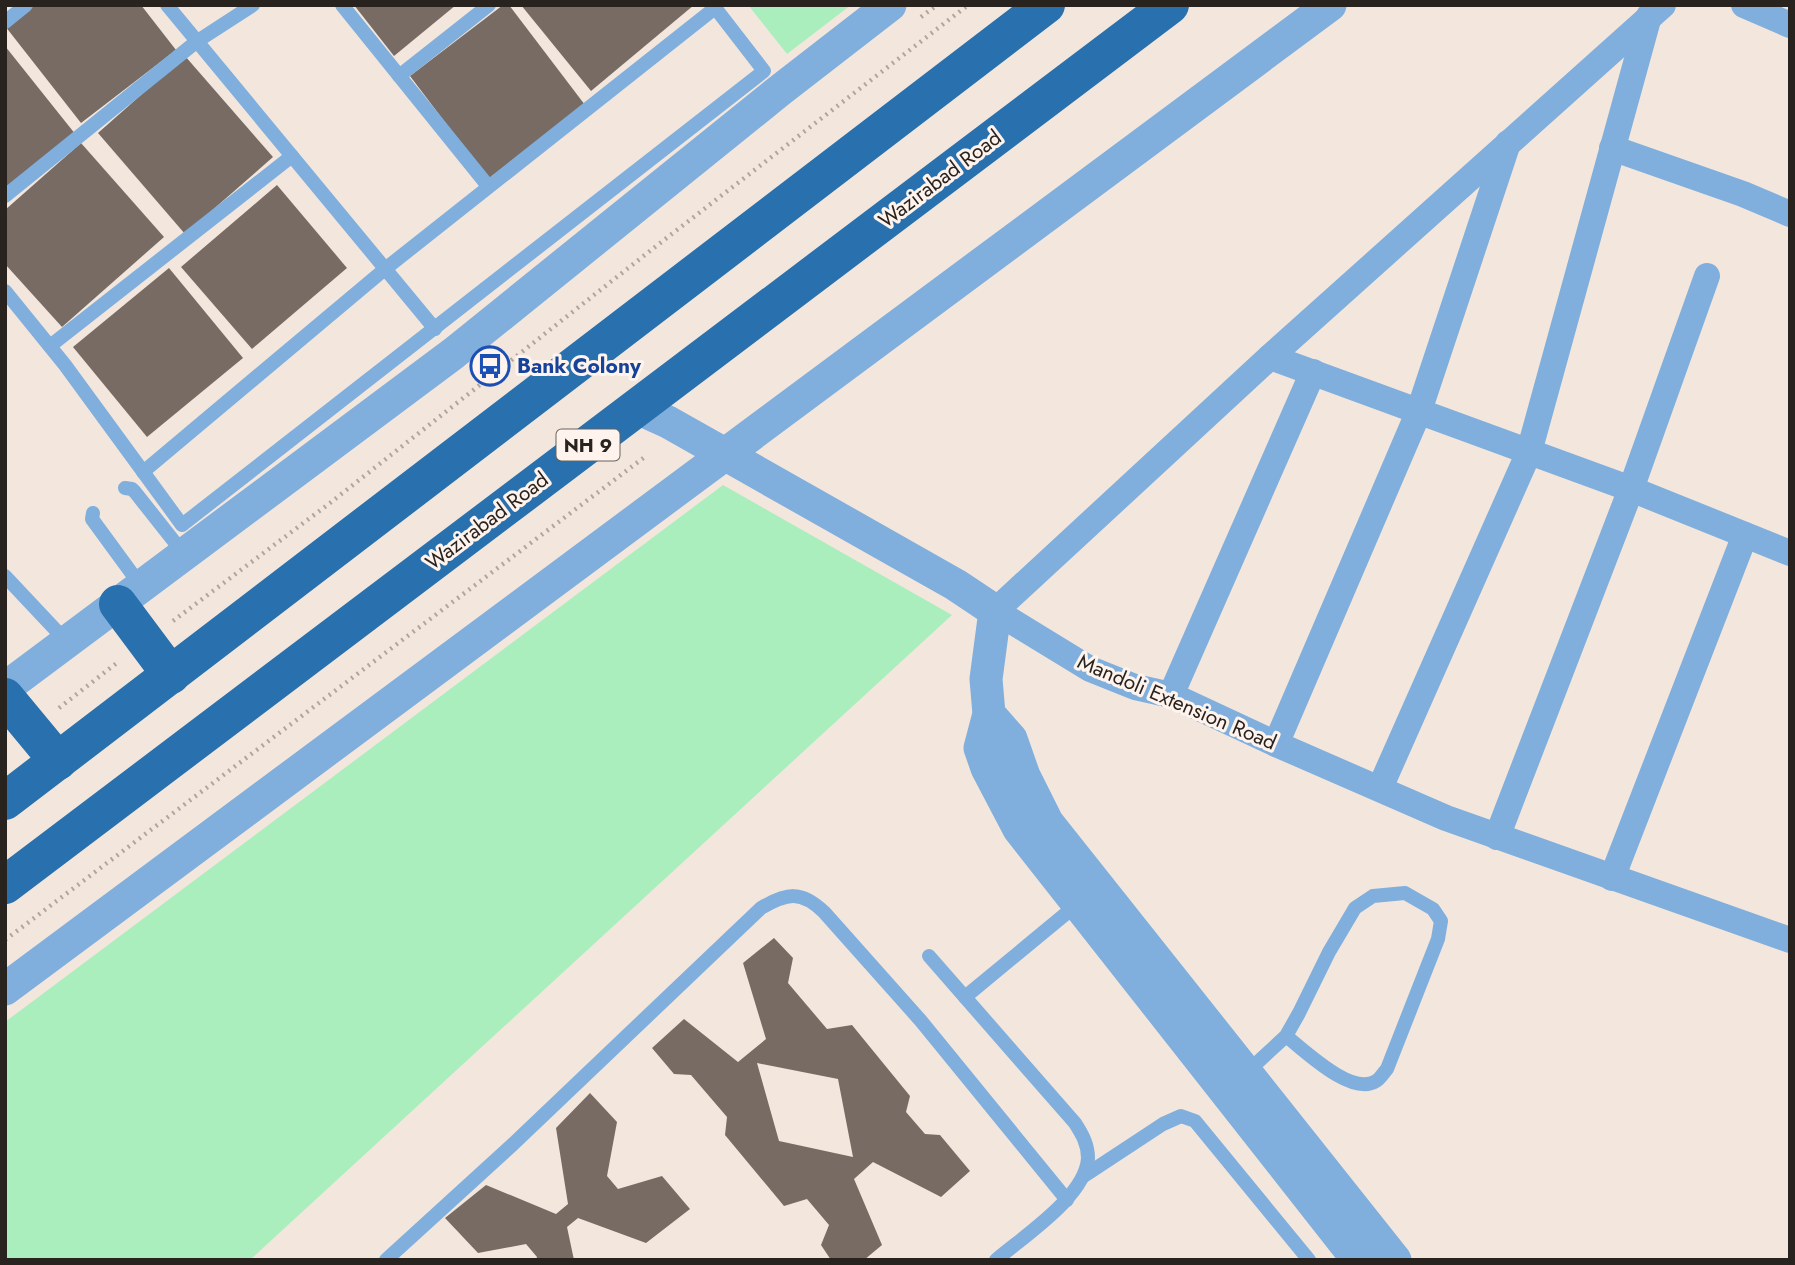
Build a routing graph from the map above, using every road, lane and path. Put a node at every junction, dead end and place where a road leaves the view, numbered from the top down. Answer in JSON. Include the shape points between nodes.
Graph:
{"nodes":[{"id":1,"x":26,"y":5,"type":"edge"},
{"id":2,"x":167,"y":5,"type":"edge"},
{"id":3,"x":253,"y":5,"type":"edge"},
{"id":4,"x":342,"y":5,"type":"edge"},
{"id":5,"x":489,"y":5,"type":"edge"},
{"id":6,"x":890,"y":5,"type":"edge"},
{"id":7,"x":968,"y":5,"type":"edge"},
{"id":8,"x":1046,"y":5,"type":"edge"},
{"id":9,"x":1170,"y":5,"type":"edge"},
{"id":10,"x":1329,"y":5,"type":"edge"},
{"id":11,"x":1744,"y":5,"type":"edge"},
{"id":12,"x":714,"y":7,"type":"edge"},
{"id":13,"x":1656,"y":11,"type":"edge"},
{"id":14,"x":5,"y":22,"type":"edge"},
{"id":15,"x":1790,"y":25,"type":"edge"},
{"id":16,"x":197,"y":42,"type":"junction"},
{"id":17,"x":399,"y":76,"type":"junction"},
{"id":18,"x":1508,"y":141,"type":"junction"},
{"id":19,"x":1612,"y":148,"type":"junction"},
{"id":20,"x":292,"y":156,"type":"junction"},
{"id":21,"x":488,"y":186,"type":"junction"},
{"id":22,"x":5,"y":196,"type":"edge"},
{"id":23,"x":1790,"y":214,"type":"edge"},
{"id":24,"x":385,"y":269,"type":"junction"},
{"id":25,"x":1707,"y":276,"type":"dead end"},
{"id":26,"x":5,"y":291,"type":"edge"},
{"id":27,"x":435,"y":329,"type":"junction"},
{"id":28,"x":50,"y":346,"type":"junction"},
{"id":29,"x":1270,"y":357,"type":"junction"},
{"id":30,"x":1312,"y":372,"type":"junction"},
{"id":31,"x":637,"y":408,"type":"junction"},
{"id":32,"x":1419,"y":411,"type":"junction"},
{"id":33,"x":1529,"y":452,"type":"junction"},
{"id":34,"x":724,"y":454,"type":"junction"},
{"id":35,"x":646,"y":456,"type":"dead end"},
{"id":36,"x":143,"y":472,"type":"junction"},
{"id":37,"x":125,"y":488,"type":"dead end"},
{"id":38,"x":1631,"y":489,"type":"junction"},
{"id":39,"x":93,"y":513,"type":"dead end"},
{"id":40,"x":1745,"y":535,"type":"junction"},
{"id":41,"x":1788,"y":546,"type":"edge"},
{"id":42,"x":184,"y":554,"type":"junction"},
{"id":43,"x":5,"y":576,"type":"edge"},
{"id":44,"x":130,"y":595,"type":"junction"},
{"id":45,"x":995,"y":611,"type":"junction"},
{"id":46,"x":146,"y":641,"type":"junction"},
{"id":47,"x":67,"y":642,"type":"junction"},
{"id":48,"x":171,"y":675,"type":"junction"},
{"id":49,"x":6,"y":687,"type":"edge"},
{"id":50,"x":1171,"y":695,"type":"junction"},
{"id":51,"x":31,"y":729,"type":"junction"},
{"id":52,"x":1276,"y":744,"type":"junction"},
{"id":53,"x":58,"y":761,"type":"junction"},
{"id":54,"x":1380,"y":788,"type":"junction"},
{"id":55,"x":5,"y":801,"type":"edge"},
{"id":56,"x":1497,"y":837,"type":"junction"},
{"id":57,"x":1612,"y":878,"type":"junction"},
{"id":58,"x":5,"y":885,"type":"edge"},
{"id":59,"x":1088,"y":896,"type":"junction"},
{"id":60,"x":5,"y":940,"type":"edge"},
{"id":61,"x":1790,"y":940,"type":"edge"},
{"id":62,"x":929,"y":956,"type":"dead end"},
{"id":63,"x":5,"y":989,"type":"edge"},
{"id":64,"x":965,"y":997,"type":"junction"},
{"id":65,"x":1286,"y":1036,"type":"junction"},
{"id":66,"x":1246,"y":1073,"type":"junction"},
{"id":67,"x":1084,"y":1176,"type":"junction"},
{"id":68,"x":1067,"y":1200,"type":"junction"},
{"id":69,"x":386,"y":1260,"type":"edge"},
{"id":70,"x":996,"y":1260,"type":"edge"},
{"id":71,"x":1309,"y":1260,"type":"edge"},
{"id":72,"x":1358,"y":1260,"type":"edge"},
{"id":73,"x":1395,"y":1260,"type":"edge"}],
"edges":[{"from":1,"to":14,"type":"lane"},
{"from":2,"to":16,"type":"lane"},
{"from":3,"to":16,"type":"lane"},
{"from":4,"to":17,"type":"lane"},
{"from":5,"to":17,"type":"lane"},
{"from":6,"to":42,"type":"street","via":[[454,354]]},
{"from":7,"to":46,"type":"path"},
{"from":8,"to":48,"type":"highway"},
{"from":9,"to":31,"type":"highway","name":"Wazirabad Road","number":"NH 9"},
{"from":10,"to":34,"type":"street"},
{"from":11,"to":15,"type":"street"},
{"from":12,"to":21,"type":"lane"},
{"from":12,"to":27,"type":"lane","via":[[764,71]]},
{"from":13,"to":18,"type":"street"},
{"from":13,"to":19,"type":"street"},
{"from":16,"to":20,"type":"lane"},
{"from":16,"to":22,"type":"lane"},
{"from":17,"to":21,"type":"lane"},
{"from":18,"to":29,"type":"street"},
{"from":18,"to":32,"type":"street"},
{"from":19,"to":23,"type":"street"},
{"from":19,"to":33,"type":"street"},
{"from":20,"to":24,"type":"lane"},
{"from":20,"to":28,"type":"lane"},
{"from":21,"to":24,"type":"lane"},
{"from":24,"to":27,"type":"lane"},
{"from":24,"to":36,"type":"lane"},
{"from":25,"to":38,"type":"street"},
{"from":26,"to":28,"type":"lane"},
{"from":27,"to":36,"type":"lane","via":[[182,526]]},
{"from":28,"to":36,"type":"lane"},
{"from":29,"to":30,"type":"street"},
{"from":29,"to":45,"type":"street"},
{"from":30,"to":32,"type":"street"},
{"from":30,"to":50,"type":"street"},
{"from":31,"to":34,"type":"street","name":"Mandoli Extension Road"},
{"from":31,"to":58,"type":"highway","name":"Wazirabad Road","number":"NH 9"},
{"from":32,"to":33,"type":"street"},
{"from":32,"to":52,"type":"street"},
{"from":33,"to":38,"type":"street"},
{"from":33,"to":54,"type":"street"},
{"from":34,"to":45,"type":"street","name":"Mandoli Extension Road"},
{"from":34,"to":63,"type":"street"},
{"from":35,"to":60,"type":"path"},
{"from":37,"to":42,"type":"lane","via":[[135,492]]},
{"from":38,"to":40,"type":"street"},
{"from":38,"to":56,"type":"street"},
{"from":39,"to":44,"type":"lane"},
{"from":40,"to":41,"type":"street"},
{"from":40,"to":57,"type":"street"},
{"from":42,"to":44,"type":"street"},
{"from":43,"to":47,"type":"lane"},
{"from":44,"to":46,"type":"highway"},
{"from":44,"to":47,"type":"street"},
{"from":45,"to":50,"type":"street","name":"Mandoli Extension Road","via":[[1090,668],[1135,687]]},
{"from":45,"to":59,"type":"street","via":[[986,679],[989,714],[1011,739],[1024,776]]},
{"from":46,"to":48,"type":"highway"},
{"from":46,"to":51,"type":"path"},
{"from":47,"to":49,"type":"street"},
{"from":48,"to":53,"type":"highway"},
{"from":49,"to":51,"type":"highway"},
{"from":50,"to":52,"type":"street","name":"Mandoli Extension Road"},
{"from":51,"to":53,"type":"highway"},
{"from":52,"to":54,"type":"street","name":"Mandoli Extension Road"},
{"from":53,"to":55,"type":"highway"},
{"from":54,"to":56,"type":"street","name":"Mandoli Extension Road"},
{"from":56,"to":57,"type":"street","name":"Mandoli Extension Road"},
{"from":57,"to":61,"type":"street","name":"Mandoli Extension Road"},
{"from":59,"to":64,"type":"lane"},
{"from":59,"to":66,"type":"street"},
{"from":59,"to":72,"type":"street"},
{"from":62,"to":64,"type":"lane"},
{"from":64,"to":67,"type":"lane","via":[[1075,1123],[1086,1142]]},
{"from":65,"to":65,"type":"lane","via":[[1355,908],[1373,896],[1405,893],[1433,909],[1441,921],[1438,939],[1387,1069],[1375,1082],[1360,1085],[1341,1078]]},
{"from":65,"to":66,"type":"lane"},
{"from":66,"to":73,"type":"street"},
{"from":67,"to":68,"type":"lane"},
{"from":67,"to":71,"type":"lane","via":[[1181,1116],[1195,1121]]},
{"from":68,"to":69,"type":"lane","via":[[921,1021],[833,922],[811,900],[795,895],[761,908]]},
{"from":68,"to":70,"type":"lane"}]}
